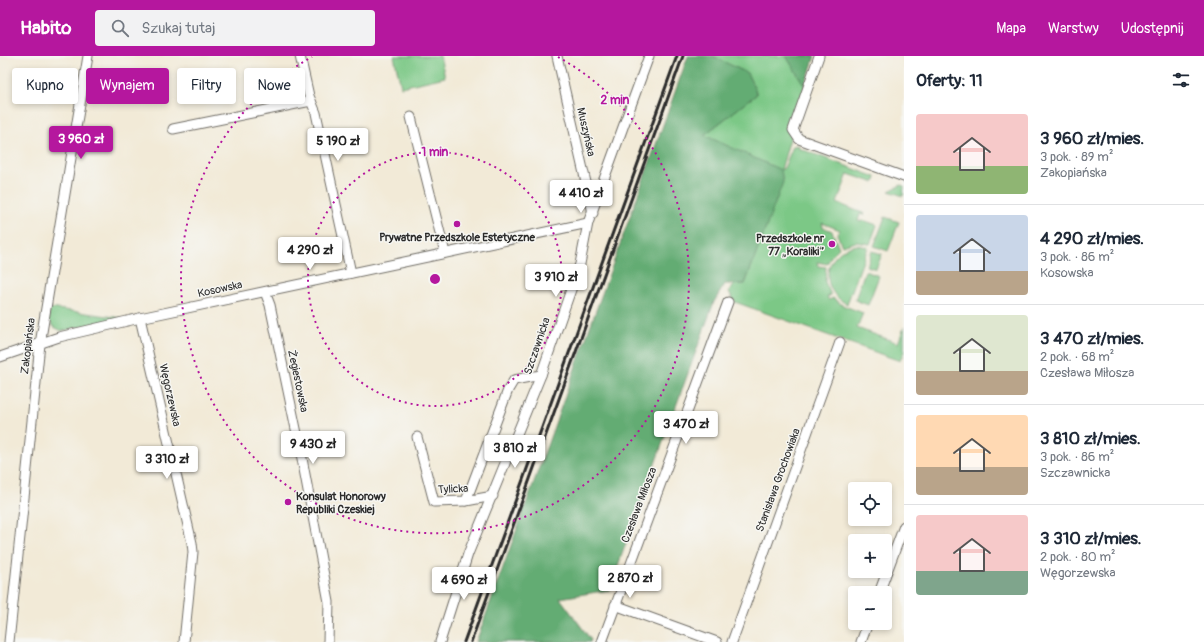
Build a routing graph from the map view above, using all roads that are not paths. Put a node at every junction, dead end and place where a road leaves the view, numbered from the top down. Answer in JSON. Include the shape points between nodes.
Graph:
{"nodes":[{"id":1,"x":88,"y":56,"type":"edge"},
{"id":2,"x":300,"y":56,"type":"edge"},
{"id":3,"x":556,"y":56,"type":"edge"},
{"id":4,"x":649,"y":56,"type":"edge"},
{"id":5,"x":819,"y":56,"type":"edge"},
{"id":6,"x":311,"y":101,"type":"junction"},
{"id":7,"x":412,"y":117,"type":"dead end"},
{"id":8,"x":173,"y":129,"type":"dead end"},
{"id":9,"x":904,"y":177,"type":"edge"},
{"id":10,"x":592,"y":213,"type":"junction"},
{"id":11,"x":588,"y":223,"type":"junction"},
{"id":12,"x":445,"y":253,"type":"junction"},
{"id":13,"x":351,"y":273,"type":"junction"},
{"id":14,"x":265,"y":292,"type":"junction"},
{"id":15,"x":728,"y":302,"type":"dead end"},
{"id":16,"x":140,"y":318,"type":"junction"},
{"id":17,"x":840,"y":342,"type":"dead end"},
{"id":18,"x":40,"y":344,"type":"junction"},
{"id":19,"x":0,"y":357,"type":"edge"},
{"id":20,"x":541,"y":375,"type":"junction"},
{"id":21,"x":417,"y":437,"type":"dead end"},
{"id":22,"x":493,"y":496,"type":"junction"},
{"id":23,"x":466,"y":501,"type":"junction"},
{"id":24,"x":904,"y":526,"type":"edge"},
{"id":25,"x":882,"y":586,"type":"edge"},
{"id":26,"x":615,"y":605,"type":"junction"},
{"id":27,"x":865,"y":630,"type":"edge"},
{"id":28,"x":9,"y":642,"type":"edge"},
{"id":29,"x":184,"y":642,"type":"edge"},
{"id":30,"x":328,"y":642,"type":"edge"},
{"id":31,"x":440,"y":642,"type":"edge"},
{"id":32,"x":602,"y":642,"type":"edge"},
{"id":33,"x":717,"y":642,"type":"edge"},
{"id":34,"x":732,"y":642,"type":"edge"},
{"id":35,"x":860,"y":642,"type":"edge"}],
"edges":[{"from":1,"to":18,"type":"street","name":"Zakopiańska"},
{"from":2,"to":6,"type":"street"},
{"from":3,"to":10,"type":"street","name":"Muszyńska"},
{"from":4,"to":10,"type":"street","name":"Szczawnicka"},
{"from":5,"to":9,"type":"street","via":[[793,130],[799,139]]},
{"from":6,"to":8,"type":"street"},
{"from":6,"to":13,"type":"street","via":[[316,113]]},
{"from":7,"to":12,"type":"street"},
{"from":10,"to":11,"type":"street","name":"Szczawnicka"},
{"from":11,"to":12,"type":"street","name":"Kosowska"},
{"from":11,"to":20,"type":"street","name":"Szczawnicka","via":[[580,264]]},
{"from":12,"to":13,"type":"street","name":"Kosowska"},
{"from":13,"to":14,"type":"street","name":"Kosowska"},
{"from":14,"to":16,"type":"street","name":"Kosowska"},
{"from":14,"to":30,"type":"street","name":"Żegiestowska","via":[[270,304],[300,448],[329,602]]},
{"from":15,"to":26,"type":"street","name":"Czesława Miłosza"},
{"from":16,"to":18,"type":"street","name":"Kosowska"},
{"from":16,"to":29,"type":"street","name":"Węgorzewska","via":[[192,543]]},
{"from":17,"to":34,"type":"street","name":"Stanisława Grochowiaka"},
{"from":18,"to":19,"type":"street","name":"Kosowska"},
{"from":18,"to":28,"type":"street","name":"Zakopiańska"},
{"from":20,"to":22,"type":"street","name":"Szczawnicka"},
{"from":20,"to":23,"type":"street","via":[[514,380],[508,390]]},
{"from":21,"to":23,"type":"street","name":"Tylicka","via":[[434,502]]},
{"from":22,"to":23,"type":"street","name":"Tylicka"},
{"from":22,"to":31,"type":"street","name":"Szczawnicka","via":[[468,554]]},
{"from":24,"to":25,"type":"street"},
{"from":26,"to":32,"type":"street","name":"Czesława Miłosza"},
{"from":26,"to":33,"type":"street"},
{"from":27,"to":35,"type":"street"}]}
